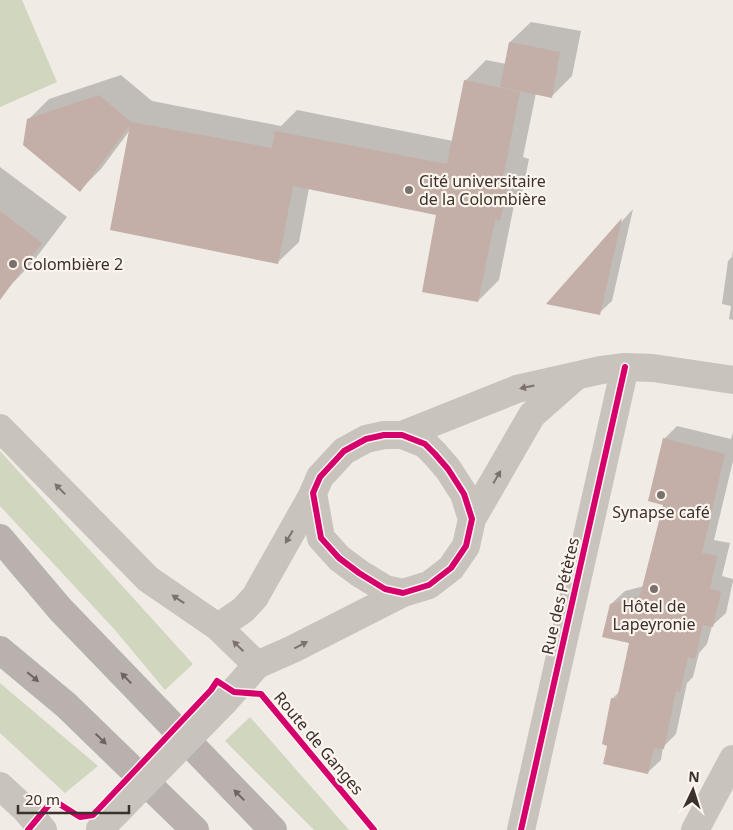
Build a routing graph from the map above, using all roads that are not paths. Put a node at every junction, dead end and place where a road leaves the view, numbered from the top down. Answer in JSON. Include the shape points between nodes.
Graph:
{"nodes":[{"id":1,"x":625,"y":367,"type":"junction"},
{"id":2,"x":574,"y":377,"type":"junction"},
{"id":3,"x":733,"y":380,"type":"edge"},
{"id":4,"x":0,"y":428,"type":"edge"},
{"id":5,"x":402,"y":435,"type":"junction"},
{"id":6,"x":313,"y":494,"type":"junction"},
{"id":7,"x":472,"y":519,"type":"junction"},
{"id":8,"x":0,"y":538,"type":"edge"},
{"id":9,"x":0,"y":558,"type":"edge"},
{"id":10,"x":403,"y":593,"type":"junction"},
{"id":11,"x":60,"y":609,"type":"junction"},
{"id":12,"x":218,"y":627,"type":"junction"},
{"id":13,"x":0,"y":650,"type":"edge"},
{"id":14,"x":257,"y":665,"type":"junction"},
{"id":15,"x":733,"y":758,"type":"edge"},
{"id":16,"x":0,"y":786,"type":"edge"},
{"id":17,"x":43,"y":830,"type":"edge"},
{"id":18,"x":99,"y":830,"type":"edge"},
{"id":19,"x":195,"y":830,"type":"edge"},
{"id":20,"x":273,"y":830,"type":"edge"},
{"id":21,"x":521,"y":830,"type":"edge"},
{"id":22,"x":695,"y":830,"type":"edge"}],
"edges":[{"from":1,"to":2,"type":"street"},
{"from":1,"to":3,"type":"street"},
{"from":1,"to":21,"type":"street","name":"Rue des Pétètes"},
{"from":2,"to":5,"type":"street","one_way":true,"via":[[517,389]]},
{"from":7,"to":2,"type":"street","one_way":true,"via":[[532,415]]},
{"from":12,"to":4,"type":"street","one_way":true,"via":[[148,579]]},
{"from":5,"to":6,"type":"street","via":[[366,439],[344,451],[320,478]]},
{"from":5,"to":7,"type":"street","via":[[425,444],[448,468],[464,494]]},
{"from":6,"to":10,"type":"street","via":[[321,538],[339,558],[386,589]]},
{"from":6,"to":12,"type":"street","one_way":true,"via":[[255,597],[243,610]]},
{"from":7,"to":10,"type":"street","via":[[466,546],[451,568],[429,585]]},
{"from":8,"to":11,"type":"main road"},
{"from":9,"to":11,"type":"main road"},
{"from":14,"to":10,"type":"street","one_way":true},
{"from":20,"to":11,"type":"main road","one_way":true},
{"from":14,"to":12,"type":"street","one_way":true},
{"from":13,"to":19,"type":"main road","one_way":true,"via":[[66,705]]},
{"from":14,"to":18,"type":"street","bridge":true},
{"from":15,"to":22,"type":"street"},
{"from":16,"to":17,"type":"street"}]}
